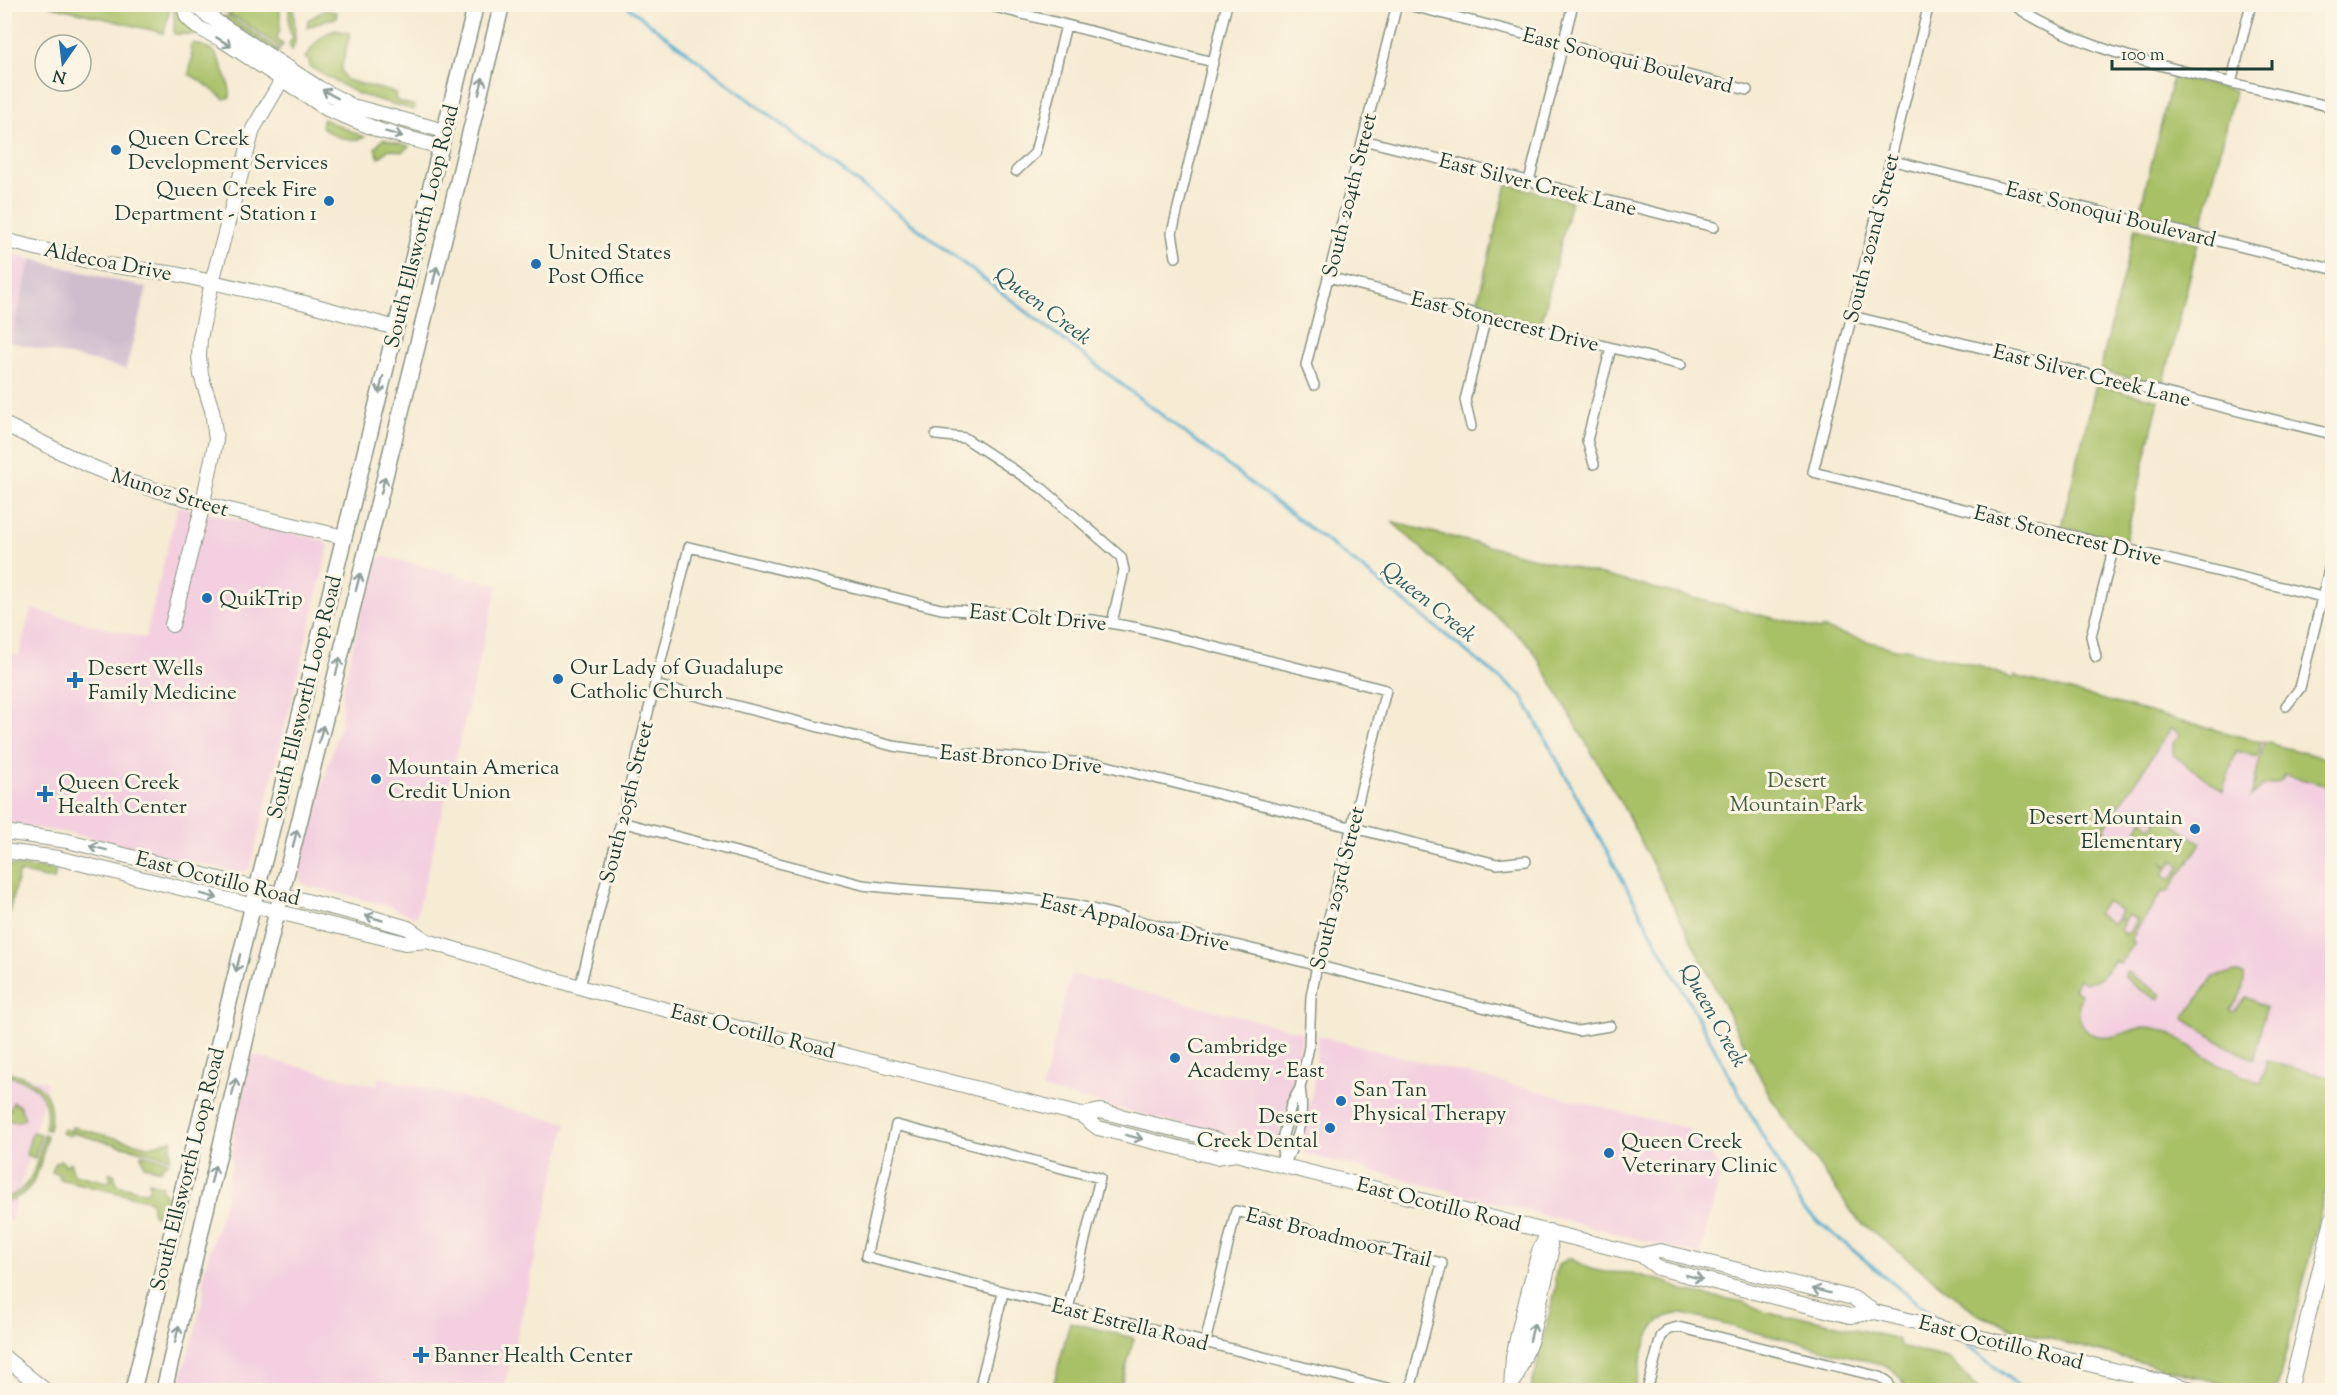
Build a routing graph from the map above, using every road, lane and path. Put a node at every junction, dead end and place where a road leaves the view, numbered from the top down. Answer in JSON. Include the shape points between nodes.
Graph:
{"nodes":[{"id":1,"x":183,"y":4,"type":"edge"},
{"id":2,"x":195,"y":4,"type":"edge"},
{"id":3,"x":476,"y":4,"type":"edge"},
{"id":4,"x":502,"y":4,"type":"edge"},
{"id":5,"x":983,"y":4,"type":"edge"},
{"id":6,"x":1227,"y":4,"type":"edge"},
{"id":7,"x":1397,"y":4,"type":"edge"},
{"id":8,"x":1404,"y":4,"type":"edge"},
{"id":9,"x":1573,"y":4,"type":"edge"},
{"id":10,"x":1929,"y":4,"type":"edge"},
{"id":11,"x":2012,"y":4,"type":"edge"},
{"id":12,"x":2250,"y":4,"type":"edge"},
{"id":13,"x":1066,"y":25,"type":"junction"},
{"id":14,"x":1563,"y":44,"type":"junction"},
{"id":15,"x":1213,"y":62,"type":"junction"},
{"id":16,"x":285,"y":74,"type":"junction"},
{"id":17,"x":2231,"y":83,"type":"junction"},
{"id":18,"x":1747,"y":90,"type":"dead end"},
{"id":19,"x":2332,"y":108,"type":"edge"},
{"id":20,"x":445,"y":131,"type":"junction"},
{"id":21,"x":1363,"y":140,"type":"junction"},
{"id":22,"x":441,"y":147,"type":"junction"},
{"id":23,"x":1890,"y":160,"type":"junction"},
{"id":24,"x":1016,"y":171,"type":"dead end"},
{"id":25,"x":1529,"y":181,"type":"junction"},
{"id":26,"x":1714,"y":227,"type":"dead end"},
{"id":27,"x":4,"y":240,"type":"edge"},
{"id":28,"x":1176,"y":256,"type":"dead end"},
{"id":29,"x":2332,"y":269,"type":"edge"},
{"id":30,"x":1328,"y":278,"type":"junction"},
{"id":31,"x":212,"y":282,"type":"junction"},
{"id":32,"x":1852,"y":316,"type":"junction"},
{"id":33,"x":1486,"y":317,"type":"junction"},
{"id":34,"x":396,"y":328,"type":"junction"},
{"id":35,"x":421,"y":332,"type":"junction"},
{"id":36,"x":1611,"y":348,"type":"junction"},
{"id":37,"x":1681,"y":365,"type":"dead end"},
{"id":38,"x":1314,"y":386,"type":"dead end"},
{"id":39,"x":4,"y":424,"type":"edge"},
{"id":40,"x":1471,"y":426,"type":"dead end"},
{"id":41,"x":2332,"y":434,"type":"edge"},
{"id":42,"x":936,"y":435,"type":"dead end"},
{"id":43,"x":1594,"y":464,"type":"dead end"},
{"id":44,"x":1813,"y":472,"type":"joint"},
{"id":45,"x":203,"y":504,"type":"junction"},
{"id":46,"x":344,"y":537,"type":"junction"},
{"id":47,"x":368,"y":542,"type":"junction"},
{"id":48,"x":2114,"y":546,"type":"junction"},
{"id":49,"x":689,"y":547,"type":"joint"},
{"id":50,"x":2332,"y":557,"type":"edge"},
{"id":51,"x":2322,"y":597,"type":"junction"},
{"id":52,"x":1112,"y":623,"type":"junction"},
{"id":53,"x":172,"y":625,"type":"dead end"},
{"id":54,"x":2096,"y":657,"type":"dead end"},
{"id":55,"x":655,"y":685,"type":"junction"},
{"id":56,"x":1386,"y":690,"type":"joint"},
{"id":57,"x":2286,"y":706,"type":"dead end"},
{"id":58,"x":621,"y":822,"type":"junction"},
{"id":59,"x":1352,"y":828,"type":"junction"},
{"id":60,"x":4,"y":832,"type":"edge"},
{"id":61,"x":4,"y":851,"type":"edge"},
{"id":62,"x":1526,"y":861,"type":"dead end"},
{"id":63,"x":256,"y":889,"type":"junction"},
{"id":64,"x":281,"y":894,"type":"junction"},
{"id":65,"x":252,"y":907,"type":"junction"},
{"id":66,"x":277,"y":912,"type":"junction"},
{"id":67,"x":427,"y":941,"type":"junction"},
{"id":68,"x":1317,"y":965,"type":"junction"},
{"id":69,"x":580,"y":987,"type":"junction"},
{"id":70,"x":1610,"y":1026,"type":"dead end"},
{"id":71,"x":1283,"y":1166,"type":"junction"},
{"id":72,"x":2332,"y":1220,"type":"edge"},
{"id":73,"x":1549,"y":1231,"type":"junction"},
{"id":74,"x":1003,"y":1293,"type":"junction"},
{"id":75,"x":1068,"y":1309,"type":"junction"},
{"id":76,"x":1205,"y":1343,"type":"junction"},
{"id":77,"x":4,"y":1358,"type":"edge"},
{"id":78,"x":1511,"y":1388,"type":"edge"},
{"id":79,"x":1891,"y":1388,"type":"edge"},
{"id":80,"x":45,"y":1390,"type":"edge"},
{"id":81,"x":133,"y":1390,"type":"edge"},
{"id":82,"x":164,"y":1390,"type":"edge"},
{"id":83,"x":979,"y":1390,"type":"edge"},
{"id":84,"x":1395,"y":1390,"type":"edge"},
{"id":85,"x":1410,"y":1390,"type":"edge"},
{"id":86,"x":1647,"y":1390,"type":"edge"},
{"id":87,"x":2196,"y":1390,"type":"edge"},
{"id":88,"x":2290,"y":1390,"type":"edge"}],
"edges":[{"from":1,"to":16,"type":"main road","one_way":true,"via":[[192,23]]},
{"from":2,"to":16,"type":"main road"},
{"from":3,"to":20,"type":"main road","name":"South Ellsworth Loop Road"},
{"from":35,"to":4,"type":"main road","name":"South Ellsworth Loop Road","one_way":true},
{"from":5,"to":13,"type":"street"},
{"from":6,"to":15,"type":"street"},
{"from":7,"to":21,"type":"street","name":"South 204th Street"},
{"from":8,"to":14,"type":"street","name":"East Sonoqui Boulevard"},
{"from":9,"to":14,"type":"street"},
{"from":10,"to":23,"type":"street","name":"South 202nd Street"},
{"from":11,"to":17,"type":"street","via":[[2080,41],[2125,57]]},
{"from":12,"to":17,"type":"street"},
{"from":13,"to":15,"type":"street"},
{"from":13,"to":24,"type":"street","via":[[1035,153]]},
{"from":14,"to":18,"type":"street","name":"East Sonoqui Boulevard"},
{"from":14,"to":25,"type":"street"},
{"from":15,"to":28,"type":"street","via":[[1172,233]]},
{"from":20,"to":16,"type":"main road","one_way":true,"via":[[352,106]]},
{"from":16,"to":22,"type":"main road","one_way":true,"via":[[314,101],[350,120]]},
{"from":16,"to":31,"type":"main road","via":[[250,140]]},
{"from":17,"to":19,"type":"street"},
{"from":20,"to":22,"type":"main road","name":"South Ellsworth Loop Road"},
{"from":21,"to":25,"type":"street","name":"East Silver Creek Lane"},
{"from":21,"to":30,"type":"street","name":"South 204th Street"},
{"from":22,"to":34,"type":"main road","name":"South Ellsworth Loop Road"},
{"from":23,"to":29,"type":"street","name":"East Sonoqui Boulevard"},
{"from":23,"to":32,"type":"street","name":"South 202nd Street"},
{"from":25,"to":26,"type":"street","name":"East Silver Creek Lane"},
{"from":27,"to":31,"type":"main road","name":"Aldecoa Drive","via":[[100,264]]},
{"from":30,"to":33,"type":"street","name":"East Stonecrest Drive"},
{"from":30,"to":38,"type":"street","name":"South 204th Street","via":[[1306,365]]},
{"from":31,"to":34,"type":"main road","name":"Aldecoa Drive"},
{"from":31,"to":45,"type":"main road","via":[[199,356],[216,440]]},
{"from":32,"to":41,"type":"street","name":"East Silver Creek Lane"},
{"from":32,"to":44,"type":"street","name":"South 202nd Street"},
{"from":33,"to":36,"type":"street","name":"East Stonecrest Drive"},
{"from":33,"to":40,"type":"street","via":[[1465,400]]},
{"from":34,"to":35,"type":"main road"},
{"from":34,"to":46,"type":"main road","name":"South Ellsworth Loop Road","one_way":true},
{"from":47,"to":35,"type":"main road","name":"South Ellsworth Loop Road","one_way":true},
{"from":36,"to":37,"type":"street","name":"East Stonecrest Drive"},
{"from":36,"to":43,"type":"street","via":[[1587,440]]},
{"from":39,"to":45,"type":"main road","name":"Munoz Street","via":[[87,465]]},
{"from":42,"to":52,"type":"street","via":[[965,438],[1043,489],[1121,557],[1125,570]]},
{"from":44,"to":48,"type":"street","name":"East Stonecrest Drive"},
{"from":45,"to":46,"type":"main road","name":"Munoz Street"},
{"from":45,"to":53,"type":"main road"},
{"from":46,"to":47,"type":"main road"},
{"from":46,"to":63,"type":"main road","name":"South Ellsworth Loop Road"},
{"from":64,"to":47,"type":"main road","name":"South Ellsworth Loop Road","one_way":true},
{"from":48,"to":51,"type":"street","name":"East Stonecrest Drive"},
{"from":48,"to":54,"type":"street","via":[[2091,636]]},
{"from":49,"to":52,"type":"street","name":"East Colt Drive","via":[[940,609]]},
{"from":49,"to":55,"type":"street","name":"South 205th Street"},
{"from":50,"to":51,"type":"street"},
{"from":51,"to":57,"type":"street","via":[[2300,688]]},
{"from":52,"to":56,"type":"street","name":"East Colt Drive"},
{"from":55,"to":58,"type":"street","name":"South 205th Street"},
{"from":55,"to":59,"type":"street","name":"East Bronco Drive","via":[[893,746],[1099,764]]},
{"from":56,"to":59,"type":"street","name":"South 203rd Street"},
{"from":58,"to":68,"type":"street","name":"East Appaloosa Drive","via":[[863,885],[1076,904]]},
{"from":58,"to":69,"type":"street","name":"South 205th Street"},
{"from":59,"to":62,"type":"street","name":"East Bronco Drive","via":[[1497,864]]},
{"from":59,"to":68,"type":"street","name":"South 203rd Street"},
{"from":63,"to":60,"type":"main road","name":"East Ocotillo Road","one_way":true,"via":[[79,843]]},
{"from":61,"to":65,"type":"main road","name":"East Ocotillo Road","one_way":true,"via":[[58,858]]},
{"from":63,"to":64,"type":"main road","name":"East Ocotillo Road"},
{"from":63,"to":65,"type":"main road","name":"South Ellsworth Loop Road"},
{"from":64,"to":66,"type":"main road","name":"South Ellsworth Loop Road"},
{"from":67,"to":64,"type":"main road","name":"East Ocotillo Road","one_way":true,"via":[[408,928]]},
{"from":65,"to":66,"type":"main road","name":"East Ocotillo Road"},
{"from":65,"to":81,"type":"main road","name":"South Ellsworth Loop Road","one_way":true},
{"from":66,"to":67,"type":"main road","name":"East Ocotillo Road","via":[[405,943]]},
{"from":82,"to":66,"type":"main road","name":"South Ellsworth Loop Road","one_way":true},
{"from":67,"to":69,"type":"main road","name":"East Ocotillo Road"},
{"from":68,"to":70,"type":"street","name":"East Appaloosa Drive","via":[[1578,1031]]},
{"from":68,"to":71,"type":"street","name":"South 203rd Street","via":[[1309,1047],[1282,1140]]},
{"from":69,"to":71,"type":"main road","name":"East Ocotillo Road","via":[[1081,1114],[1100,1111],[1218,1140],[1236,1154]]},
{"from":71,"to":73,"type":"main road","name":"East Ocotillo Road"},
{"from":72,"to":88,"type":"main road"},
{"from":73,"to":78,"type":"main road","via":[[1551,1256],[1530,1342]]},
{"from":73,"to":87,"type":"main road","name":"East Ocotillo Road","via":[[1641,1255],[1659,1251],[1853,1298],[1875,1312]]},
{"from":74,"to":75,"type":"street","name":"East Estrella Road"},
{"from":74,"to":75,"type":"street","name":"East Estrella Road","via":[[866,1257],[896,1125],[1100,1178]]},
{"from":74,"to":83,"type":"street"},
{"from":75,"to":76,"type":"street","name":"East Estrella Road"},
{"from":76,"to":84,"type":"street","name":"East Estrella Road"},
{"from":76,"to":85,"type":"street","name":"East Broadmoor Trail","via":[[1236,1211],[1442,1263]]},
{"from":77,"to":80,"type":"main road"},
{"from":79,"to":86,"type":"street","via":[[1880,1377],[1678,1327],[1667,1330],[1660,1339]]}]}
